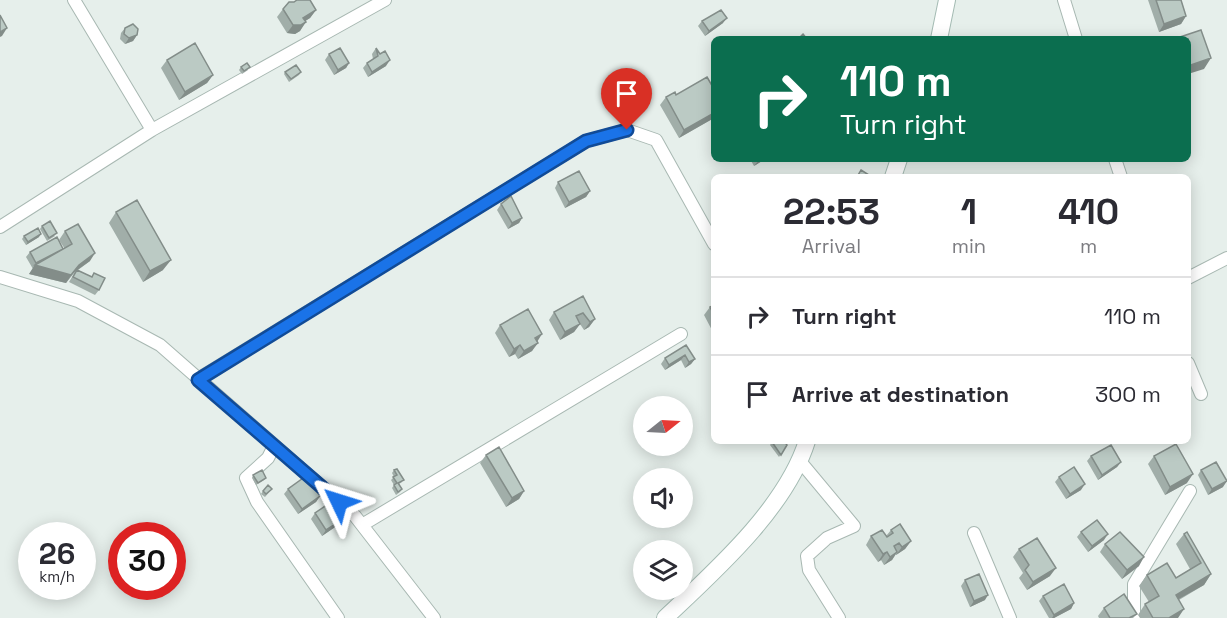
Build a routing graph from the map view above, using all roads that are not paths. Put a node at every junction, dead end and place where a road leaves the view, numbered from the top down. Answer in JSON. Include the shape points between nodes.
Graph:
{"nodes":[{"id":1,"x":74,"y":0,"type":"edge"},
{"id":2,"x":385,"y":0,"type":"edge"},
{"id":3,"x":947,"y":0,"type":"edge"},
{"id":4,"x":1064,"y":0,"type":"edge"},
{"id":5,"x":940,"y":36,"type":"edge"},
{"id":6,"x":1075,"y":36,"type":"edge"},
{"id":7,"x":152,"y":130,"type":"junction"},
{"id":8,"x":0,"y":227,"type":"edge"},
{"id":9,"x":711,"y":239,"type":"edge"},
{"id":10,"x":1227,"y":258,"type":"edge"},
{"id":11,"x":1191,"y":276,"type":"edge"},
{"id":12,"x":0,"y":277,"type":"edge"},
{"id":13,"x":681,"y":334,"type":"dead end"},
{"id":14,"x":1191,"y":370,"type":"edge"},
{"id":15,"x":198,"y":380,"type":"junction"},
{"id":16,"x":1201,"y":394,"type":"dead end"},
{"id":17,"x":806,"y":444,"type":"edge"},
{"id":18,"x":274,"y":446,"type":"junction"},
{"id":19,"x":799,"y":460,"type":"junction"},
{"id":20,"x":1190,"y":491,"type":"dead end"},
{"id":21,"x":362,"y":525,"type":"junction"},
{"id":22,"x":974,"y":533,"type":"dead end"},
{"id":23,"x":338,"y":618,"type":"edge"},
{"id":24,"x":434,"y":618,"type":"edge"},
{"id":25,"x":665,"y":618,"type":"edge"},
{"id":26,"x":839,"y":618,"type":"edge"},
{"id":27,"x":1010,"y":618,"type":"edge"},
{"id":28,"x":1134,"y":618,"type":"edge"}],
"edges":[{"from":1,"to":7,"type":"street"},
{"from":2,"to":7,"type":"street"},
{"from":3,"to":5,"type":"street"},
{"from":4,"to":6,"type":"street"},
{"from":7,"to":8,"type":"street"},
{"from":9,"to":15,"type":"street","via":[[656,140],[627,130],[586,141]]},
{"from":10,"to":11,"type":"street"},
{"from":12,"to":15,"type":"street","via":[[78,301],[160,345]]},
{"from":13,"to":21,"type":"street"},
{"from":14,"to":16,"type":"street"},
{"from":15,"to":18,"type":"street"},
{"from":17,"to":19,"type":"street"},
{"from":18,"to":21,"type":"street"},
{"from":18,"to":23,"type":"street","via":[[268,458],[246,478],[257,502]]},
{"from":19,"to":25,"type":"street","via":[[741,545]]},
{"from":19,"to":26,"type":"street","via":[[854,526],[827,538],[807,556],[809,570]]},
{"from":20,"to":28,"type":"street","via":[[1134,584]]},
{"from":21,"to":24,"type":"street"},
{"from":22,"to":27,"type":"street"}]}
